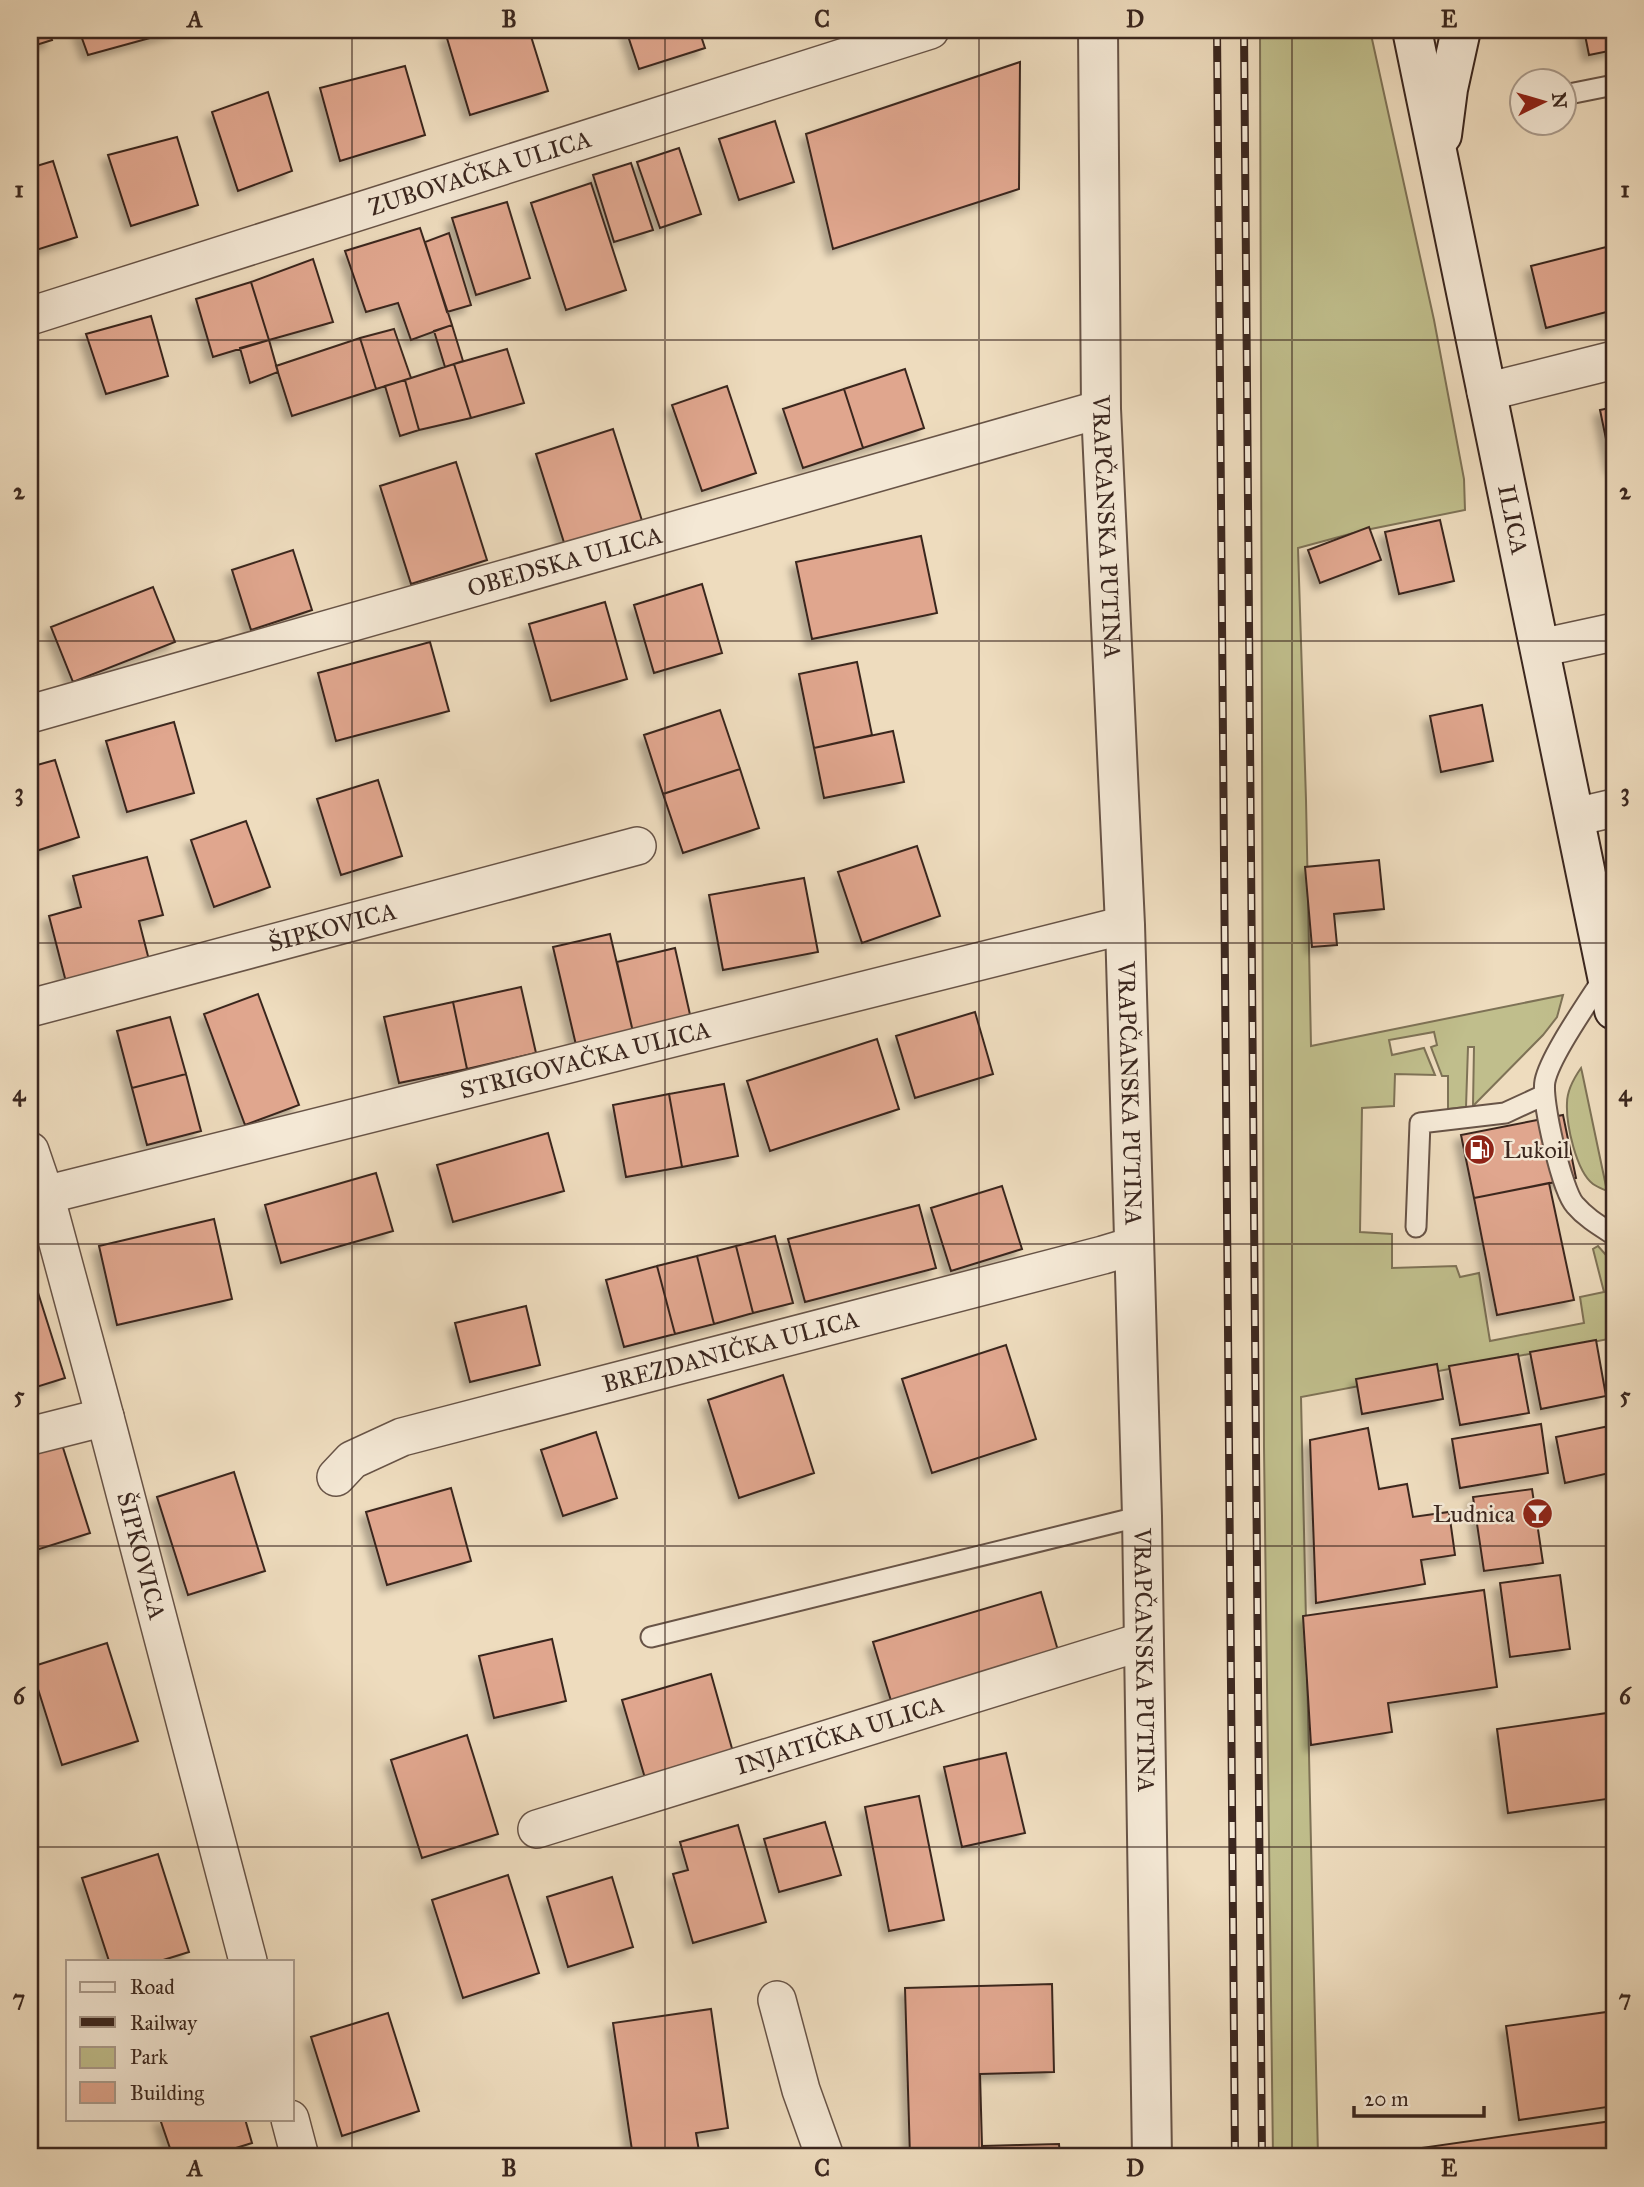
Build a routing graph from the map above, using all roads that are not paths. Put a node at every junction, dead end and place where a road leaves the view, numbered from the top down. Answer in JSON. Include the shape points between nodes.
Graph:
{"nodes":[{"id":1,"x":930,"y":30,"type":"edge"},
{"id":2,"x":1097,"y":30,"type":"edge"},
{"id":3,"x":1412,"y":30,"type":"edge"},
{"id":4,"x":1461,"y":30,"type":"edge"},
{"id":5,"x":1614,"y":85,"type":"edge"},
{"id":6,"x":1578,"y":92,"type":"edge"},
{"id":7,"x":1439,"y":169,"type":"junction"},
{"id":8,"x":30,"y":316,"type":"edge"},
{"id":9,"x":1614,"y":360,"type":"edge"},
{"id":10,"x":1486,"y":392,"type":"junction"},
{"id":11,"x":1101,"y":409,"type":"junction"},
{"id":12,"x":1614,"y":632,"type":"edge"},
{"id":13,"x":1540,"y":648,"type":"junction"},
{"id":14,"x":30,"y":714,"type":"edge"},
{"id":15,"x":1614,"y":808,"type":"edge"},
{"id":16,"x":1575,"y":817,"type":"junction"},
{"id":17,"x":637,"y":846,"type":"dead end"},
{"id":18,"x":1125,"y":925,"type":"junction"},
{"id":19,"x":1610,"y":992,"type":"edge"},
{"id":20,"x":30,"y":1008,"type":"edge"},
{"id":21,"x":1544,"y":1095,"type":"junction"},
{"id":22,"x":30,"y":1151,"type":"edge"},
{"id":23,"x":37,"y":1195,"type":"edge"},
{"id":24,"x":1416,"y":1227,"type":"dead end"},
{"id":25,"x":1614,"y":1235,"type":"edge"},
{"id":26,"x":1133,"y":1246,"type":"junction"},
{"id":27,"x":105,"y":1418,"type":"junction"},
{"id":28,"x":30,"y":1436,"type":"edge"},
{"id":29,"x":336,"y":1476,"type":"dead end"},
{"id":30,"x":1142,"y":1516,"type":"junction"},
{"id":31,"x":651,"y":1637,"type":"dead end"},
{"id":32,"x":1144,"y":1641,"type":"junction"},
{"id":33,"x":537,"y":1829,"type":"dead end"},
{"id":34,"x":248,"y":1960,"type":"edge"},
{"id":35,"x":777,"y":2000,"type":"dead end"},
{"id":36,"x":290,"y":2120,"type":"edge"},
{"id":37,"x":300,"y":2157,"type":"edge"},
{"id":38,"x":825,"y":2157,"type":"edge"},
{"id":39,"x":1152,"y":2157,"type":"edge"}],
"edges":[{"from":1,"to":8,"type":"street","name":"ZUBOVAČKA ULICA"},
{"from":2,"to":11,"type":"street","name":"VRAPČANSKA PUTINA"},
{"from":3,"to":7,"type":"street","name":"ILICA"},
{"from":4,"to":7,"type":"street","via":[[1448,89]]},
{"from":5,"to":6,"type":"lane"},
{"from":7,"to":10,"type":"street","name":"ILICA"},
{"from":9,"to":10,"type":"street"},
{"from":10,"to":13,"type":"street","name":"ILICA"},
{"from":11,"to":14,"type":"street","name":"OBEDSKA ULICA"},
{"from":11,"to":18,"type":"street","name":"VRAPČANSKA PUTINA"},
{"from":12,"to":13,"type":"street"},
{"from":13,"to":16,"type":"street","name":"ILICA"},
{"from":15,"to":16,"type":"street"},
{"from":16,"to":19,"type":"street","name":"ILICA"},
{"from":17,"to":20,"type":"street","name":"ŠIPKOVICA"},
{"from":18,"to":23,"type":"street","name":"STRIGOVAČKA ULICA"},
{"from":18,"to":26,"type":"street","name":"VRAPČANSKA PUTINA"},
{"from":19,"to":21,"type":"lane","via":[[1557,1055],[1545,1079]]},
{"from":21,"to":24,"type":"lane","via":[[1505,1113],[1420,1122]]},
{"from":21,"to":25,"type":"lane","via":[[1565,1189],[1574,1205]]},
{"from":22,"to":23,"type":"street","name":"ŠIPKOVICA"},
{"from":23,"to":27,"type":"street","name":"ŠIPKOVICA"},
{"from":26,"to":29,"type":"street","name":"BREZDANIČKA ULICA","via":[[402,1437],[352,1460]]},
{"from":26,"to":30,"type":"street","name":"VRAPČANSKA PUTINA"},
{"from":27,"to":28,"type":"street"},
{"from":27,"to":34,"type":"street","name":"ŠIPKOVICA"},
{"from":30,"to":31,"type":"lane"},
{"from":30,"to":32,"type":"street","name":"VRAPČANSKA PUTINA"},
{"from":32,"to":33,"type":"street","name":"INJATIČKA ULICA"},
{"from":32,"to":39,"type":"street","name":"VRAPČANSKA PUTINA"},
{"from":35,"to":38,"type":"street"},
{"from":36,"to":37,"type":"street"}]}
